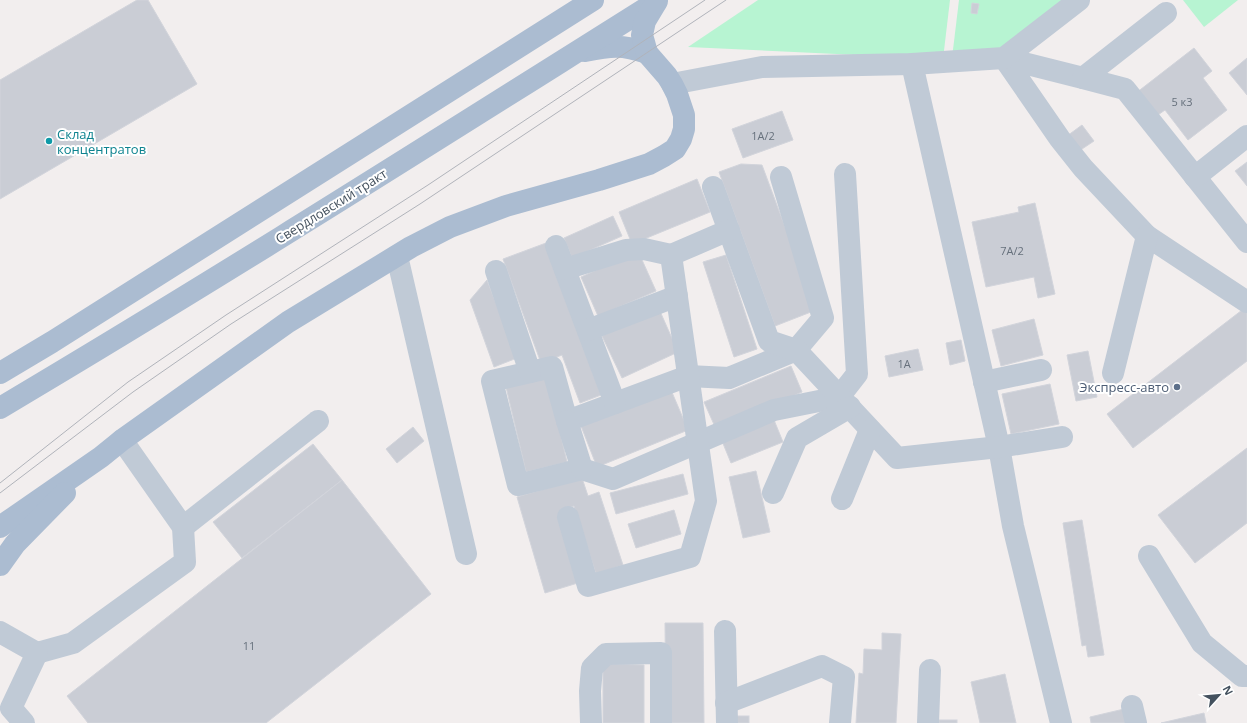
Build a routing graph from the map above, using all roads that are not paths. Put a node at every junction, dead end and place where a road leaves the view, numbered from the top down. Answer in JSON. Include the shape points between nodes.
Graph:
{"nodes":[{"id":1,"x":593,"y":0,"type":"edge"},
{"id":2,"x":1079,"y":0,"type":"edge"},
{"id":3,"x":658,"y":1,"type":"edge"},
{"id":4,"x":1166,"y":13,"type":"dead end"},
{"id":5,"x":576,"y":52,"type":"junction"},
{"id":6,"x":646,"y":53,"type":"junction"},
{"id":7,"x":1004,"y":58,"type":"junction"},
{"id":8,"x":912,"y":64,"type":"junction"},
{"id":9,"x":1083,"y":78,"type":"junction"},
{"id":10,"x":672,"y":84,"type":"junction"},
{"id":11,"x":1247,"y":136,"type":"edge"},
{"id":12,"x":845,"y":174,"type":"dead end"},
{"id":13,"x":781,"y":177,"type":"dead end"},
{"id":14,"x":1195,"y":177,"type":"junction"},
{"id":15,"x":713,"y":186,"type":"dead end"},
{"id":16,"x":729,"y":230,"type":"junction"},
{"id":17,"x":1147,"y":236,"type":"junction"},
{"id":18,"x":1247,"y":242,"type":"edge"},
{"id":19,"x":556,"y":246,"type":"dead end"},
{"id":20,"x":671,"y":255,"type":"junction"},
{"id":21,"x":397,"y":256,"type":"junction"},
{"id":22,"x":565,"y":269,"type":"junction"},
{"id":23,"x":496,"y":271,"type":"dead end"},
{"id":24,"x":677,"y":296,"type":"junction"},
{"id":25,"x":1247,"y":302,"type":"edge"},
{"id":26,"x":588,"y":330,"type":"junction"},
{"id":27,"x":796,"y":350,"type":"junction"},
{"id":28,"x":1041,"y":370,"type":"dead end"},
{"id":29,"x":530,"y":372,"type":"junction"},
{"id":30,"x":0,"y":373,"type":"edge"},
{"id":31,"x":1113,"y":373,"type":"dead end"},
{"id":32,"x":688,"y":376,"type":"junction"},
{"id":33,"x":984,"y":382,"type":"junction"},
{"id":34,"x":845,"y":402,"type":"junction"},
{"id":35,"x":615,"y":403,"type":"junction"},
{"id":36,"x":0,"y":408,"type":"edge"},
{"id":37,"x":318,"y":421,"type":"dead end"},
{"id":38,"x":567,"y":421,"type":"junction"},
{"id":39,"x":870,"y":430,"type":"junction"},
{"id":40,"x":1062,"y":437,"type":"dead end"},
{"id":41,"x":122,"y":440,"type":"junction"},
{"id":42,"x":698,"y":444,"type":"junction"},
{"id":43,"x":999,"y":447,"type":"junction"},
{"id":44,"x":101,"y":457,"type":"junction"},
{"id":45,"x":582,"y":469,"type":"junction"},
{"id":46,"x":773,"y":493,"type":"dead end"},
{"id":47,"x":842,"y":499,"type":"dead end"},
{"id":48,"x":568,"y":517,"type":"dead end"},
{"id":49,"x":0,"y":527,"type":"edge"},
{"id":50,"x":183,"y":527,"type":"junction"},
{"id":51,"x":466,"y":554,"type":"dead end"},
{"id":52,"x":1148,"y":556,"type":"dead end"},
{"id":53,"x":0,"y":565,"type":"edge"},
{"id":54,"x":725,"y":631,"type":"dead end"},
{"id":55,"x":0,"y":632,"type":"edge"},
{"id":56,"x":37,"y":653,"type":"junction"},
{"id":57,"x":930,"y":670,"type":"dead end"},
{"id":58,"x":1247,"y":676,"type":"edge"},
{"id":59,"x":726,"y":713,"type":"edge"},
{"id":60,"x":24,"y":723,"type":"edge"},
{"id":61,"x":591,"y":723,"type":"edge"},
{"id":62,"x":660,"y":723,"type":"edge"},
{"id":63,"x":840,"y":723,"type":"edge"},
{"id":64,"x":928,"y":723,"type":"edge"},
{"id":65,"x":1061,"y":723,"type":"edge"}],
"edges":[{"from":1,"to":30,"type":"main road","via":[[66,334]]},
{"from":2,"to":7,"type":"lane"},
{"from":3,"to":5,"type":"main road","name":"Свердловский тракт"},
{"from":3,"to":6,"type":"main road","via":[[648,14],[643,28]]},
{"from":4,"to":9,"type":"lane"},
{"from":5,"to":6,"type":"main road","via":[[619,46]]},
{"from":5,"to":36,"type":"main road","name":"Свердловский тракт","via":[[345,198]]},
{"from":6,"to":10,"type":"main road"},
{"from":7,"to":8,"type":"lane"},
{"from":7,"to":9,"type":"lane"},
{"from":7,"to":17,"type":"lane","via":[[1083,168]]},
{"from":8,"to":10,"type":"lane","via":[[762,67]]},
{"from":8,"to":33,"type":"lane"},
{"from":9,"to":14,"type":"lane","via":[[1125,89]]},
{"from":10,"to":21,"type":"main road","via":[[684,115],[684,129],[675,148],[664,156],[649,164],[606,178],[478,216],[450,227]]},
{"from":11,"to":14,"type":"lane"},
{"from":12,"to":34,"type":"lane","via":[[857,374]]},
{"from":13,"to":27,"type":"lane","via":[[823,318]]},
{"from":14,"to":18,"type":"lane"},
{"from":15,"to":16,"type":"lane"},
{"from":16,"to":20,"type":"lane"},
{"from":16,"to":27,"type":"lane","via":[[769,341]]},
{"from":17,"to":25,"type":"lane"},
{"from":17,"to":31,"type":"lane"},
{"from":19,"to":22,"type":"lane"},
{"from":20,"to":22,"type":"lane","via":[[644,249],[626,250]]},
{"from":20,"to":24,"type":"lane"},
{"from":21,"to":41,"type":"main road","via":[[288,322]]},
{"from":21,"to":51,"type":"lane"},
{"from":22,"to":26,"type":"lane"},
{"from":23,"to":29,"type":"lane"},
{"from":24,"to":26,"type":"lane"},
{"from":24,"to":32,"type":"lane"},
{"from":26,"to":35,"type":"lane"},
{"from":27,"to":32,"type":"lane","via":[[729,378]]},
{"from":27,"to":34,"type":"lane"},
{"from":28,"to":33,"type":"lane"},
{"from":29,"to":38,"type":"lane","via":[[552,367]]},
{"from":29,"to":45,"type":"lane","via":[[492,382],[518,485]]},
{"from":32,"to":35,"type":"lane"},
{"from":32,"to":42,"type":"lane"},
{"from":33,"to":43,"type":"lane"},
{"from":34,"to":39,"type":"lane"},
{"from":34,"to":42,"type":"lane","via":[[774,410]]},
{"from":34,"to":46,"type":"lane","via":[[797,438]]},
{"from":35,"to":38,"type":"lane"},
{"from":37,"to":50,"type":"lane"},
{"from":38,"to":45,"type":"lane"},
{"from":39,"to":43,"type":"lane","via":[[898,458]]},
{"from":39,"to":47,"type":"lane"},
{"from":40,"to":43,"type":"lane"},
{"from":41,"to":44,"type":"main road"},
{"from":41,"to":50,"type":"lane"},
{"from":42,"to":45,"type":"lane","via":[[613,480]]},
{"from":42,"to":48,"type":"lane","via":[[706,501],[690,557],[588,586]]},
{"from":43,"to":65,"type":"lane","via":[[1013,526]]},
{"from":44,"to":49,"type":"main road"},
{"from":44,"to":53,"type":"main road","via":[[16,544]]},
{"from":50,"to":56,"type":"lane","via":[[185,562],[73,643]]},
{"from":52,"to":58,"type":"lane","via":[[1202,642],[1242,676]]},
{"from":54,"to":59,"type":"lane"},
{"from":55,"to":56,"type":"lane"},
{"from":56,"to":60,"type":"lane","via":[[12,708]]},
{"from":57,"to":64,"type":"lane"},
{"from":59,"to":63,"type":"lane","via":[[822,666],[844,677]]},
{"from":61,"to":62,"type":"lane","via":[[592,668],[606,654],[661,653]]}]}
